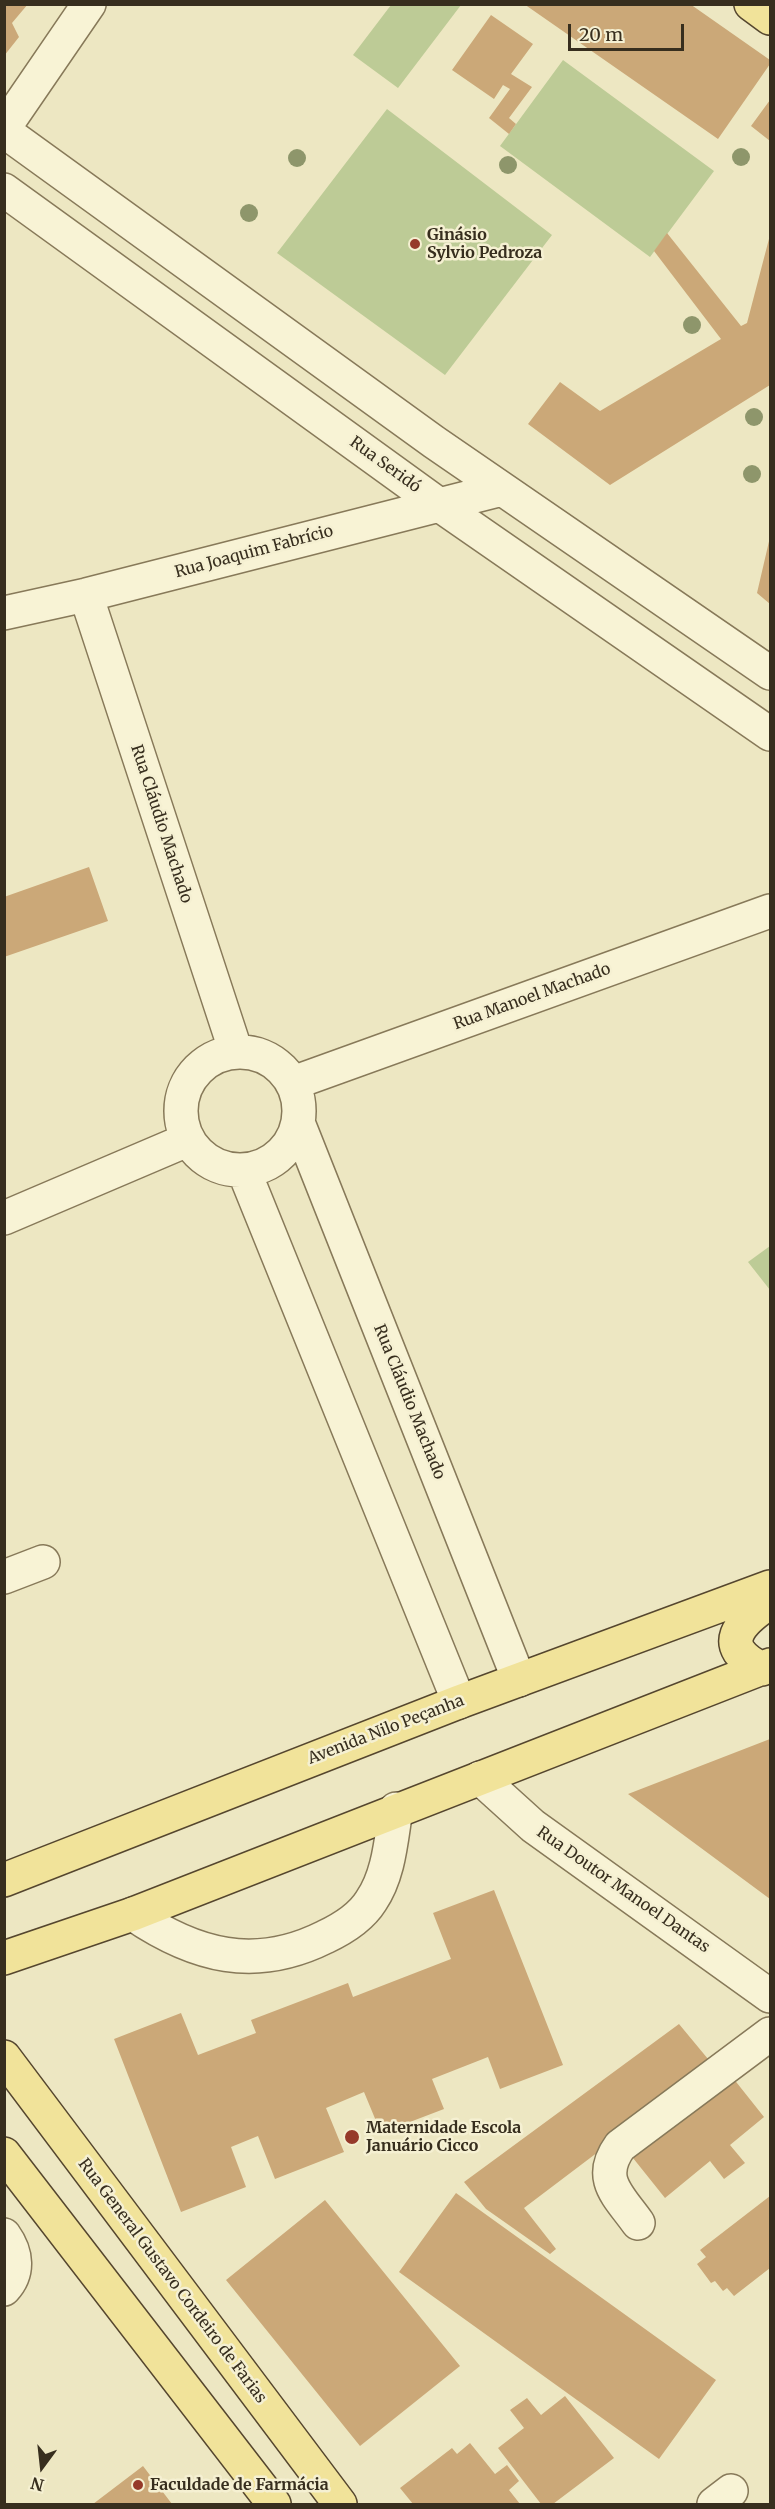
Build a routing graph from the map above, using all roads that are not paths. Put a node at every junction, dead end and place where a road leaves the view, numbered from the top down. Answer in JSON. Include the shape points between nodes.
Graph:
{"nodes":[{"id":1,"x":89,"y":4,"type":"edge"},
{"id":2,"x":751,"y":4,"type":"edge"},
{"id":3,"x":771,"y":18,"type":"edge"},
{"id":4,"x":4,"y":130,"type":"edge"},
{"id":5,"x":4,"y":189,"type":"edge"},
{"id":6,"x":502,"y":489,"type":"junction"},
{"id":7,"x":438,"y":504,"type":"junction"},
{"id":8,"x":86,"y":595,"type":"junction"},
{"id":9,"x":4,"y":613,"type":"edge"},
{"id":10,"x":771,"y":673,"type":"edge"},
{"id":11,"x":771,"y":734,"type":"edge"},
{"id":12,"x":771,"y":911,"type":"edge"},
{"id":13,"x":236,"y":1052,"type":"junction"},
{"id":14,"x":293,"y":1083,"type":"junction"},
{"id":15,"x":299,"y":1125,"type":"junction"},
{"id":16,"x":187,"y":1140,"type":"junction"},
{"id":17,"x":244,"y":1171,"type":"junction"},
{"id":18,"x":4,"y":1218,"type":"edge"},
{"id":19,"x":43,"y":1562,"type":"dead end"},
{"id":20,"x":4,"y":1577,"type":"edge"},
{"id":21,"x":771,"y":1587,"type":"edge"},
{"id":22,"x":771,"y":1602,"type":"edge"},
{"id":23,"x":766,"y":1667,"type":"edge"},
{"id":24,"x":519,"y":1680,"type":"junction"},
{"id":25,"x":459,"y":1702,"type":"junction"},
{"id":26,"x":480,"y":1778,"type":"junction"},
{"id":27,"x":396,"y":1809,"type":"junction"},
{"id":28,"x":4,"y":1880,"type":"edge"},
{"id":29,"x":133,"y":1914,"type":"junction"},
{"id":30,"x":4,"y":1958,"type":"edge"},
{"id":31,"x":771,"y":1996,"type":"edge"},
{"id":32,"x":771,"y":2034,"type":"edge"},
{"id":33,"x":4,"y":2057,"type":"edge"},
{"id":34,"x":4,"y":2154,"type":"edge"},
{"id":35,"x":638,"y":2223,"type":"dead end"},
{"id":36,"x":4,"y":2235,"type":"edge"},
{"id":37,"x":4,"y":2289,"type":"edge"},
{"id":38,"x":274,"y":2505,"type":"edge"},
{"id":39,"x":340,"y":2505,"type":"edge"}],
"edges":[{"from":1,"to":4,"type":"street"},
{"from":2,"to":3,"type":"main road"},
{"from":4,"to":6,"type":"street"},
{"from":5,"to":7,"type":"street","name":"Rua Seridó"},
{"from":6,"to":7,"type":"street","name":"Rua Joaquim Fabrício"},
{"from":6,"to":10,"type":"street"},
{"from":7,"to":8,"type":"street","name":"Rua Joaquim Fabrício"},
{"from":7,"to":11,"type":"street","name":"Rua Seridó"},
{"from":8,"to":9,"type":"street","name":"Rua Joaquim Fabrício"},
{"from":8,"to":13,"type":"street","name":"Rua Cláudio Machado"},
{"from":12,"to":14,"type":"street","name":"Rua Manoel Machado"},
{"from":13,"to":14,"type":"street","via":[[258,1054],[278,1065]]},
{"from":13,"to":16,"type":"street","via":[[207,1062],[182,1092],[180,1116]]},
{"from":14,"to":15,"type":"street","via":[[300,1103]]},
{"from":15,"to":17,"type":"street","via":[[290,1145],[274,1160],[261,1168]]},
{"from":15,"to":24,"type":"street","name":"Rua Cláudio Machado"},
{"from":16,"to":17,"type":"street","via":[[211,1164]]},
{"from":16,"to":18,"type":"street"},
{"from":17,"to":25,"type":"street"},
{"from":19,"to":20,"type":"street"},
{"from":21,"to":24,"type":"main road","name":"Avenida Nilo Peçanha"},
{"from":22,"to":23,"type":"main road","via":[[744,1620],[738,1633],[737,1646],[743,1658]]},
{"from":23,"to":26,"type":"main road"},
{"from":24,"to":25,"type":"main road","name":"Avenida Nilo Peçanha"},
{"from":25,"to":28,"type":"main road","name":"Avenida Nilo Peçanha"},
{"from":26,"to":27,"type":"main road"},
{"from":26,"to":31,"type":"street","name":"Rua Doutor Manoel Dantas","via":[[533,1826]]},
{"from":27,"to":29,"type":"main road"},
{"from":27,"to":29,"type":"street","via":[[382,1881],[371,1902],[336,1931],[307,1946],[278,1955],[247,1958],[219,1954],[188,1946]]},
{"from":29,"to":30,"type":"main road"},
{"from":32,"to":35,"type":"street","via":[[620,2146],[608,2171],[609,2183]]},
{"from":33,"to":39,"type":"main road","name":"Rua General Gustavo Cordeiro de Farias"},
{"from":34,"to":38,"type":"main road"},
{"from":36,"to":37,"type":"street","via":[[16,2262],[14,2274]]}]}
